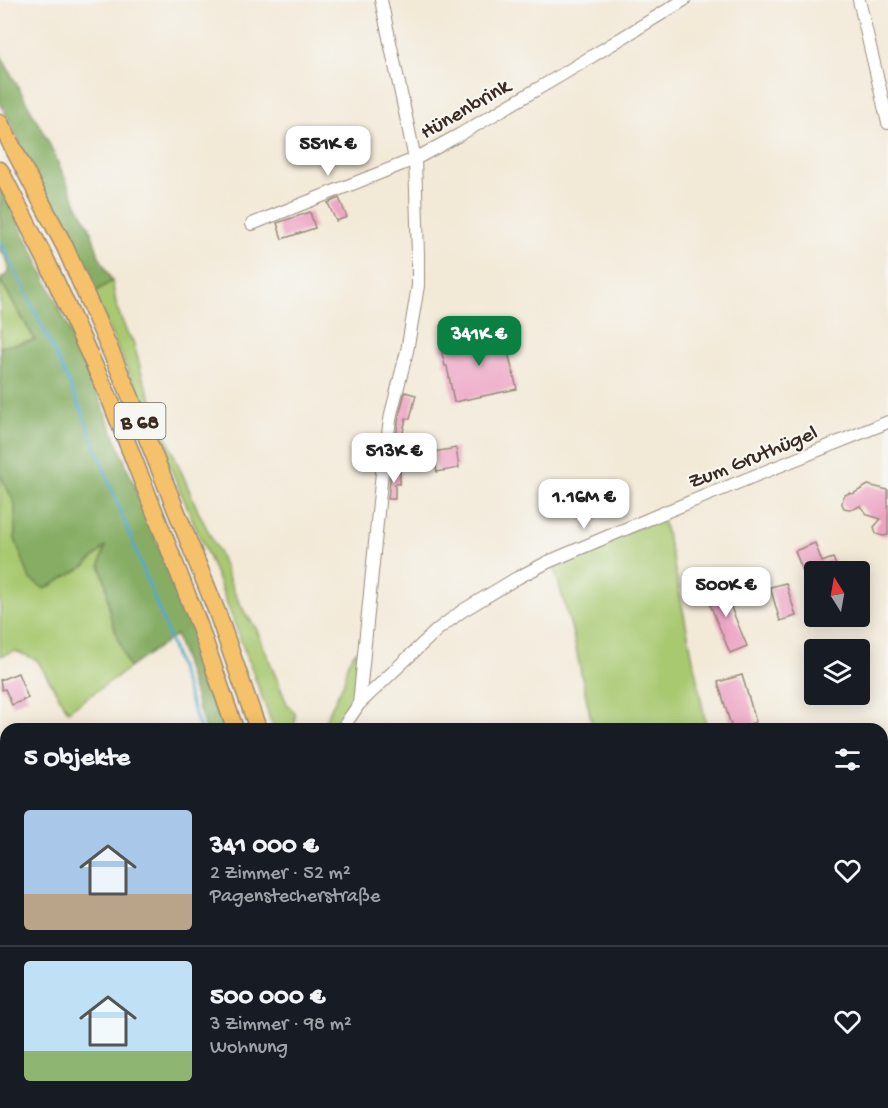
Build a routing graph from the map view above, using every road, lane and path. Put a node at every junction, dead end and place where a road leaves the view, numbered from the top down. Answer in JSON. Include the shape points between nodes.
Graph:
{"nodes":[{"id":1,"x":381,"y":0,"type":"edge"},
{"id":2,"x":684,"y":0,"type":"edge"},
{"id":3,"x":859,"y":0,"type":"edge"},
{"id":4,"x":0,"y":123,"type":"edge"},
{"id":5,"x":888,"y":123,"type":"edge"},
{"id":6,"x":415,"y":159,"type":"junction"},
{"id":7,"x":0,"y":170,"type":"edge"},
{"id":8,"x":252,"y":224,"type":"dead end"},
{"id":9,"x":888,"y":422,"type":"edge"},
{"id":10,"x":359,"y":704,"type":"junction"},
{"id":11,"x":233,"y":723,"type":"edge"},
{"id":12,"x":256,"y":723,"type":"edge"},
{"id":13,"x":346,"y":723,"type":"edge"}],
"edges":[{"from":1,"to":6,"type":"street"},
{"from":2,"to":6,"type":"street","name":"Hünenbrink"},
{"from":3,"to":5,"type":"street"},
{"from":4,"to":12,"type":"highway","number":"B 68","via":[[65,247],[129,393],[217,612]]},
{"from":6,"to":8,"type":"street","name":"Hünenbrink"},
{"from":6,"to":10,"type":"street","via":[[418,286],[382,472]]},
{"from":7,"to":11,"type":"highway","number":"B 68","via":[[111,402],[198,622]]},
{"from":9,"to":10,"type":"street","name":"Zum Gruthügel","via":[[632,526],[517,578],[437,630]]},
{"from":10,"to":13,"type":"street","name":"Zum Gruthügel"}]}
